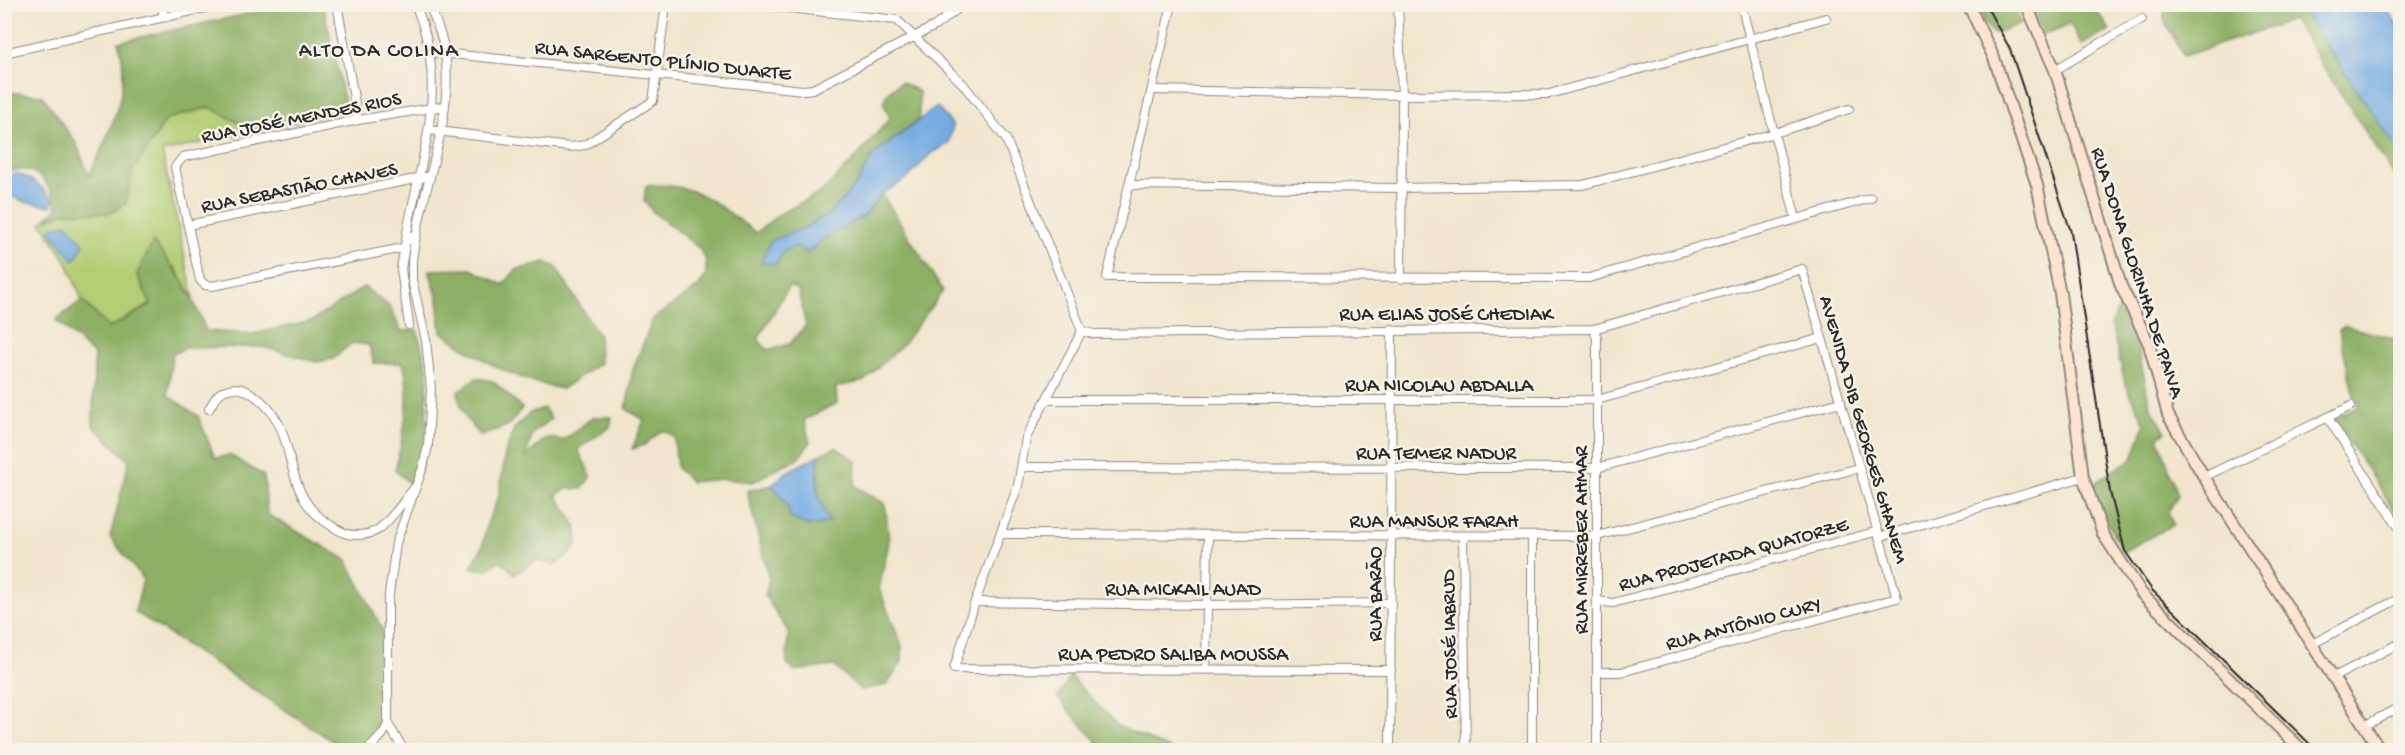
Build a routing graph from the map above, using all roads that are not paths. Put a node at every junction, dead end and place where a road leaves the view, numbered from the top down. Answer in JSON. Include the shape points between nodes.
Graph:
{"nodes":[{"id":1,"x":162,"y":4,"type":"edge"},
{"id":2,"x":223,"y":4,"type":"edge"},
{"id":3,"x":337,"y":4,"type":"edge"},
{"id":4,"x":416,"y":4,"type":"edge"},
{"id":5,"x":429,"y":4,"type":"edge"},
{"id":6,"x":666,"y":4,"type":"edge"},
{"id":7,"x":752,"y":4,"type":"edge"},
{"id":8,"x":964,"y":4,"type":"edge"},
{"id":9,"x":1172,"y":4,"type":"edge"},
{"id":10,"x":1398,"y":4,"type":"edge"},
{"id":11,"x":1741,"y":4,"type":"edge"},
{"id":12,"x":1968,"y":4,"type":"edge"},
{"id":13,"x":2026,"y":4,"type":"edge"},
{"id":14,"x":164,"y":16,"type":"junction"},
{"id":15,"x":1826,"y":18,"type":"dead end"},
{"id":16,"x":2142,"y":19,"type":"dead end"},
{"id":17,"x":914,"y":36,"type":"junction"},
{"id":18,"x":1749,"y":40,"type":"junction"},
{"id":19,"x":445,"y":51,"type":"junction"},
{"id":20,"x":431,"y":52,"type":"junction"},
{"id":21,"x":4,"y":53,"type":"edge"},
{"id":22,"x":2055,"y":70,"type":"junction"},
{"id":23,"x":658,"y":74,"type":"junction"},
{"id":24,"x":1152,"y":90,"type":"junction"},
{"id":25,"x":1402,"y":95,"type":"junction"},
{"id":26,"x":444,"y":106,"type":"junction"},
{"id":27,"x":432,"y":107,"type":"junction"},
{"id":28,"x":1849,"y":109,"type":"dead end"},
{"id":29,"x":358,"y":120,"type":"junction"},
{"id":30,"x":429,"y":130,"type":"junction"},
{"id":31,"x":440,"y":131,"type":"junction"},
{"id":32,"x":1775,"y":133,"type":"junction"},
{"id":33,"x":430,"y":176,"type":"junction"},
{"id":34,"x":417,"y":179,"type":"junction"},
{"id":35,"x":1130,"y":185,"type":"junction"},
{"id":36,"x":1400,"y":188,"type":"junction"},
{"id":37,"x":1871,"y":198,"type":"dead end"},
{"id":38,"x":1796,"y":219,"type":"junction"},
{"id":39,"x":188,"y":225,"type":"junction"},
{"id":40,"x":407,"y":233,"type":"junction"},
{"id":41,"x":414,"y":243,"type":"junction"},
{"id":42,"x":404,"y":248,"type":"junction"},
{"id":43,"x":1802,"y":269,"type":"joint"},
{"id":44,"x":1401,"y":279,"type":"junction"},
{"id":45,"x":409,"y":324,"type":"dead end"},
{"id":46,"x":1392,"y":329,"type":"junction"},
{"id":47,"x":1594,"y":329,"type":"junction"},
{"id":48,"x":1082,"y":331,"type":"junction"},
{"id":49,"x":1822,"y":338,"type":"junction"},
{"id":50,"x":1047,"y":400,"type":"junction"},
{"id":51,"x":1597,"y":400,"type":"junction"},
{"id":52,"x":1392,"y":401,"type":"junction"},
{"id":53,"x":1841,"y":402,"type":"junction"},
{"id":54,"x":2350,"y":406,"type":"dead end"},
{"id":55,"x":209,"y":409,"type":"dead end"},
{"id":56,"x":2328,"y":418,"type":"junction"},
{"id":57,"x":1022,"y":467,"type":"junction"},
{"id":58,"x":1597,"y":468,"type":"junction"},
{"id":59,"x":1860,"y":468,"type":"junction"},
{"id":60,"x":1391,"y":469,"type":"junction"},
{"id":61,"x":2083,"y":477,"type":"junction"},
{"id":62,"x":2204,"y":477,"type":"junction"},
{"id":63,"x":418,"y":483,"type":"junction"},
{"id":64,"x":2400,"y":529,"type":"edge"},
{"id":65,"x":1000,"y":534,"type":"junction"},
{"id":66,"x":1879,"y":534,"type":"junction"},
{"id":67,"x":1391,"y":536,"type":"junction"},
{"id":68,"x":1463,"y":536,"type":"junction"},
{"id":69,"x":1532,"y":536,"type":"junction"},
{"id":70,"x":1597,"y":536,"type":"junction"},
{"id":71,"x":1208,"y":537,"type":"junction"},
{"id":72,"x":1897,"y":598,"type":"joint"},
{"id":73,"x":2400,"y":598,"type":"edge"},
{"id":74,"x":1597,"y":601,"type":"junction"},
{"id":75,"x":975,"y":602,"type":"junction"},
{"id":76,"x":1391,"y":603,"type":"junction"},
{"id":77,"x":1207,"y":605,"type":"junction"},
{"id":78,"x":2312,"y":644,"type":"junction"},
{"id":79,"x":2400,"y":644,"type":"edge"},
{"id":80,"x":1206,"y":668,"type":"junction"},
{"id":81,"x":1390,"y":670,"type":"junction"},
{"id":82,"x":1597,"y":672,"type":"junction"},
{"id":83,"x":2332,"y":678,"type":"junction"},
{"id":84,"x":2400,"y":707,"type":"edge"},
{"id":85,"x":388,"y":724,"type":"junction"},
{"id":86,"x":2364,"y":726,"type":"junction"},
{"id":87,"x":368,"y":750,"type":"edge"},
{"id":88,"x":404,"y":750,"type":"edge"},
{"id":89,"x":1390,"y":750,"type":"edge"},
{"id":90,"x":1466,"y":750,"type":"edge"},
{"id":91,"x":1532,"y":750,"type":"edge"},
{"id":92,"x":1597,"y":750,"type":"edge"},
{"id":93,"x":2302,"y":750,"type":"edge"},
{"id":94,"x":2380,"y":750,"type":"edge"}],
"edges":[{"from":1,"to":14,"type":"street"},
{"from":2,"to":14,"type":"street"},
{"from":3,"to":29,"type":"street"},
{"from":4,"to":20,"type":"street"},
{"from":5,"to":19,"type":"street"},
{"from":6,"to":23,"type":"street"},
{"from":7,"to":17,"type":"street","via":[[897,20]]},
{"from":8,"to":17,"type":"street","name":"RUA SARGENTO PLÍNIO DUARTE"},
{"from":9,"to":24,"type":"street"},
{"from":10,"to":25,"type":"street"},
{"from":11,"to":18,"type":"street"},
{"from":12,"to":61,"type":"street","via":[[1994,58],[2037,185],[2060,293]]},
{"from":13,"to":22,"type":"street","name":"RUA DONA GLORINHA DE PAIVA"},
{"from":14,"to":21,"type":"street"},
{"from":15,"to":18,"type":"street"},
{"from":16,"to":22,"type":"street"},
{"from":17,"to":23,"type":"street","name":"RUA SARGENTO PLÍNIO DUARTE","via":[[813,89]]},
{"from":17,"to":48,"type":"street","via":[[963,84],[1006,139]]},
{"from":18,"to":25,"type":"street","via":[[1549,94]]},
{"from":18,"to":32,"type":"street"},
{"from":19,"to":20,"type":"street","name":"RUA SARGENTO PLÍNIO DUARTE"},
{"from":19,"to":23,"type":"street","name":"RUA SARGENTO PLÍNIO DUARTE"},
{"from":19,"to":26,"type":"street"},
{"from":20,"to":27,"type":"street"},
{"from":22,"to":62,"type":"street","name":"RUA DONA GLORINHA DE PAIVA","via":[[2121,285],[2149,344],[2168,415]]},
{"from":23,"to":31,"type":"street","via":[[653,101],[580,146]]},
{"from":24,"to":25,"type":"street"},
{"from":24,"to":35,"type":"street"},
{"from":25,"to":36,"type":"street"},
{"from":26,"to":27,"type":"street","name":"RUA JOSÉ MENDES RIOS"},
{"from":26,"to":31,"type":"street"},
{"from":27,"to":29,"type":"street","name":"RUA JOSÉ MENDES RIOS"},
{"from":27,"to":30,"type":"street"},
{"from":28,"to":32,"type":"street"},
{"from":29,"to":39,"type":"street","name":"RUA JOSÉ MENDES RIOS","via":[[178,160],[175,167]]},
{"from":30,"to":31,"type":"street"},
{"from":30,"to":34,"type":"street"},
{"from":31,"to":33,"type":"street"},
{"from":32,"to":36,"type":"street","via":[[1583,185]]},
{"from":32,"to":38,"type":"street"},
{"from":33,"to":34,"type":"street","name":"RUA SEBASTIÃO CHAVES"},
{"from":33,"to":41,"type":"street"},
{"from":34,"to":39,"type":"street","name":"RUA SEBASTIÃO CHAVES"},
{"from":34,"to":40,"type":"street"},
{"from":35,"to":36,"type":"street"},
{"from":35,"to":44,"type":"street","via":[[1107,277]]},
{"from":36,"to":44,"type":"street"},
{"from":37,"to":38,"type":"street"},
{"from":38,"to":44,"type":"street","via":[[1589,278]]},
{"from":39,"to":42,"type":"street","via":[[200,280],[212,286]]},
{"from":40,"to":41,"type":"street"},
{"from":40,"to":42,"type":"street"},
{"from":41,"to":63,"type":"street","via":[[412,280],[426,340],[431,389],[428,446]]},
{"from":42,"to":45,"type":"street","via":[[401,269]]},
{"from":43,"to":47,"type":"street","name":"RUA ELIAS JOSÉ CHEDIAK"},
{"from":43,"to":49,"type":"street","name":"AVENIDA DIB GEORGES GHANEM"},
{"from":46,"to":47,"type":"street","name":"RUA ELIAS JOSÉ CHEDIAK"},
{"from":46,"to":48,"type":"street","name":"RUA ELIAS JOSÉ CHEDIAK","via":[[1094,334]]},
{"from":46,"to":52,"type":"street","name":"RUA BARÃO"},
{"from":47,"to":51,"type":"street","name":"RUA MIRREBER AHMAR"},
{"from":48,"to":50,"type":"street"},
{"from":49,"to":51,"type":"street","name":"RUA NICOLAU ABDALLA"},
{"from":49,"to":53,"type":"street","name":"AVENIDA DIB GEORGES GHANEM"},
{"from":50,"to":52,"type":"street","name":"RUA NICOLAU ABDALLA"},
{"from":50,"to":57,"type":"street","via":[[1026,438]]},
{"from":51,"to":52,"type":"street","name":"RUA NICOLAU ABDALLA"},
{"from":51,"to":58,"type":"street","name":"RUA MIRREBER AHMAR"},
{"from":52,"to":60,"type":"street","name":"RUA BARÃO"},
{"from":53,"to":58,"type":"street","name":"RUA TEMER NADUR"},
{"from":53,"to":59,"type":"street","name":"AVENIDA DIB GEORGES GHANEM"},
{"from":54,"to":56,"type":"street"},
{"from":55,"to":63,"type":"street","via":[[224,389],[239,388],[254,394],[273,411],[284,432],[304,500],[318,516],[350,535],[382,527]]},
{"from":56,"to":62,"type":"street"},
{"from":56,"to":64,"type":"street"},
{"from":57,"to":60,"type":"street","name":"RUA TEMER NADUR"},
{"from":57,"to":65,"type":"street"},
{"from":58,"to":60,"type":"street","name":"RUA TEMER NADUR"},
{"from":58,"to":70,"type":"street","name":"RUA MIRREBER AHMAR"},
{"from":59,"to":66,"type":"street","name":"AVENIDA DIB GEORGES GHANEM"},
{"from":59,"to":70,"type":"street","name":"RUA MANSUR FARAH"},
{"from":60,"to":67,"type":"street","name":"RUA BARÃO"},
{"from":61,"to":66,"type":"street","name":"RUA PROJETADA QUATORZE"},
{"from":61,"to":93,"type":"street","via":[[2103,534],[2142,594]]},
{"from":62,"to":78,"type":"street","name":"RUA DONA GLORINHA DE PAIVA"},
{"from":63,"to":85,"type":"street","via":[[391,565]]},
{"from":65,"to":71,"type":"street","name":"RUA MANSUR FARAH"},
{"from":65,"to":75,"type":"street"},
{"from":66,"to":72,"type":"street","name":"AVENIDA DIB GEORGES GHANEM"},
{"from":66,"to":74,"type":"street","name":"RUA PROJETADA QUATORZE","via":[[1613,603]]},
{"from":67,"to":68,"type":"street","name":"RUA MANSUR FARAH"},
{"from":67,"to":71,"type":"street","name":"RUA MANSUR FARAH"},
{"from":67,"to":76,"type":"street","name":"RUA BARÃO"},
{"from":68,"to":69,"type":"street","name":"RUA MANSUR FARAH"},
{"from":68,"to":90,"type":"street","name":"RUA JOSÉ IABRUD"},
{"from":69,"to":70,"type":"street","name":"RUA MANSUR FARAH"},
{"from":69,"to":91,"type":"street"},
{"from":70,"to":74,"type":"street","name":"RUA MIRREBER AHMAR"},
{"from":71,"to":77,"type":"street"},
{"from":72,"to":82,"type":"street","name":"RUA ANTÔNIO CURY","via":[[1621,672]]},
{"from":73,"to":78,"type":"street"},
{"from":74,"to":82,"type":"street","name":"RUA MIRREBER AHMAR"},
{"from":75,"to":77,"type":"street","name":"RUA MICKAIL AUAD"},
{"from":75,"to":80,"type":"street","name":"RUA PEDRO SALIBA MOUSSA","via":[[954,669]]},
{"from":76,"to":77,"type":"street","name":"RUA MICKAIL AUAD"},
{"from":76,"to":81,"type":"street","name":"RUA BARÃO"},
{"from":77,"to":80,"type":"street"},
{"from":78,"to":83,"type":"street","name":"RUA DONA GLORINHA DE PAIVA"},
{"from":79,"to":83,"type":"street"},
{"from":80,"to":81,"type":"street","name":"RUA PEDRO SALIBA MOUSSA"},
{"from":81,"to":89,"type":"street","name":"RUA BARÃO"},
{"from":82,"to":92,"type":"street","name":"RUA MIRREBER AHMAR"},
{"from":83,"to":86,"type":"street","name":"RUA DONA GLORINHA DE PAIVA"},
{"from":84,"to":86,"type":"street"},
{"from":85,"to":87,"type":"street"},
{"from":85,"to":88,"type":"street"},
{"from":86,"to":94,"type":"street","name":"RUA DONA GLORINHA DE PAIVA"}]}
